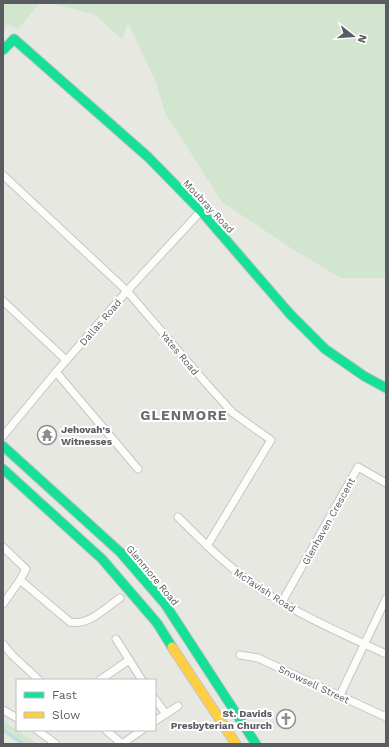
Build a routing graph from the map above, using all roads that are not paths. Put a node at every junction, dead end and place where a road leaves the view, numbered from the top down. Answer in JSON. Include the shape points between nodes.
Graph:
{"nodes":[{"id":1,"x":3,"y":50,"type":"edge"},
{"id":2,"x":3,"y":175,"type":"edge"},
{"id":3,"x":201,"y":211,"type":"junction"},
{"id":4,"x":127,"y":291,"type":"junction"},
{"id":5,"x":4,"y":305,"type":"edge"},
{"id":6,"x":66,"y":360,"type":"junction"},
{"id":7,"x":56,"y":372,"type":"junction"},
{"id":8,"x":386,"y":388,"type":"edge"},
{"id":9,"x":3,"y":436,"type":"edge"},
{"id":10,"x":3,"y":446,"type":"edge"},
{"id":11,"x":3,"y":469,"type":"edge"},
{"id":12,"x":138,"y":469,"type":"dead end"},
{"id":13,"x":386,"y":483,"type":"edge"},
{"id":14,"x":178,"y":517,"type":"dead end"},
{"id":15,"x":207,"y":546,"type":"junction"},
{"id":16,"x":3,"y":547,"type":"edge"},
{"id":17,"x":20,"y":580,"type":"junction"},
{"id":18,"x":120,"y":598,"type":"dead end"},
{"id":19,"x":386,"y":599,"type":"edge"},
{"id":20,"x":282,"y":602,"type":"junction"},
{"id":21,"x":3,"y":604,"type":"edge"},
{"id":22,"x":116,"y":639,"type":"dead end"},
{"id":23,"x":3,"y":644,"type":"edge"},
{"id":24,"x":365,"y":644,"type":"junction"},
{"id":25,"x":386,"y":654,"type":"edge"},
{"id":26,"x":240,"y":655,"type":"dead end"},
{"id":27,"x":129,"y":660,"type":"junction"},
{"id":28,"x":39,"y":679,"type":"edge"},
{"id":29,"x":101,"y":679,"type":"edge"},
{"id":30,"x":141,"y":679,"type":"edge"},
{"id":31,"x":340,"y":695,"type":"junction"},
{"id":32,"x":156,"y":700,"type":"edge"},
{"id":33,"x":178,"y":706,"type":"dead end"},
{"id":34,"x":3,"y":710,"type":"edge"},
{"id":35,"x":166,"y":714,"type":"junction"},
{"id":36,"x":16,"y":717,"type":"edge"},
{"id":37,"x":386,"y":717,"type":"edge"},
{"id":38,"x":156,"y":720,"type":"edge"},
{"id":39,"x":38,"y":731,"type":"edge"},
{"id":40,"x":107,"y":731,"type":"edge"},
{"id":41,"x":141,"y":731,"type":"edge"},
{"id":42,"x":56,"y":744,"type":"edge"},
{"id":43,"x":122,"y":744,"type":"edge"},
{"id":44,"x":236,"y":744,"type":"edge"},
{"id":45,"x":256,"y":744,"type":"edge"}],
"edges":[{"from":1,"to":3,"type":"main road","name":"Moubray Road","via":[[14,39],[148,157]]},
{"from":2,"to":4,"type":"street","name":"Yates Road"},
{"from":3,"to":4,"type":"street","name":"Dallas Road"},
{"from":3,"to":8,"type":"main road","name":"Moubray Road","via":[[290,314],[324,349]]},
{"from":4,"to":6,"type":"street","name":"Dallas Road"},
{"from":4,"to":15,"type":"street","name":"Yates Road","via":[[234,413],[271,440]]},
{"from":5,"to":6,"type":"street"},
{"from":6,"to":7,"type":"street","name":"Dallas Road"},
{"from":7,"to":9,"type":"street","name":"Dallas Road"},
{"from":7,"to":12,"type":"street"},
{"from":10,"to":45,"type":"main road","name":"Glenmore Road","via":[[120,552],[165,604]]},
{"from":11,"to":44,"type":"main road","via":[[102,559],[157,623]]},
{"from":13,"to":20,"type":"street","name":"Glenhaven Crescent","via":[[358,467]]},
{"from":14,"to":15,"type":"street","name":"McTavish Road"},
{"from":15,"to":20,"type":"street","name":"McTavish Road","via":[[254,585]]},
{"from":16,"to":17,"type":"street","via":[[26,569]]},
{"from":17,"to":18,"type":"street","via":[[70,622],[78,624],[87,621]]},
{"from":17,"to":21,"type":"street"},
{"from":19,"to":24,"type":"street"},
{"from":20,"to":24,"type":"street","name":"McTavish Road"},
{"from":22,"to":27,"type":"street"},
{"from":23,"to":28,"type":"street"},
{"from":24,"to":25,"type":"street","name":"McTavish Road"},
{"from":24,"to":31,"type":"street"},
{"from":26,"to":31,"type":"street","name":"Snowsell Street","via":[[258,658]]},
{"from":27,"to":29,"type":"street"},
{"from":27,"to":30,"type":"street"},
{"from":31,"to":37,"type":"street","name":"Snowsell Street"},
{"from":32,"to":35,"type":"street"},
{"from":33,"to":35,"type":"street"},
{"from":34,"to":36,"type":"street"},
{"from":35,"to":38,"type":"street"},
{"from":39,"to":42,"type":"street"},
{"from":40,"to":43,"type":"street"},
{"from":41,"to":43,"type":"street"}]}
